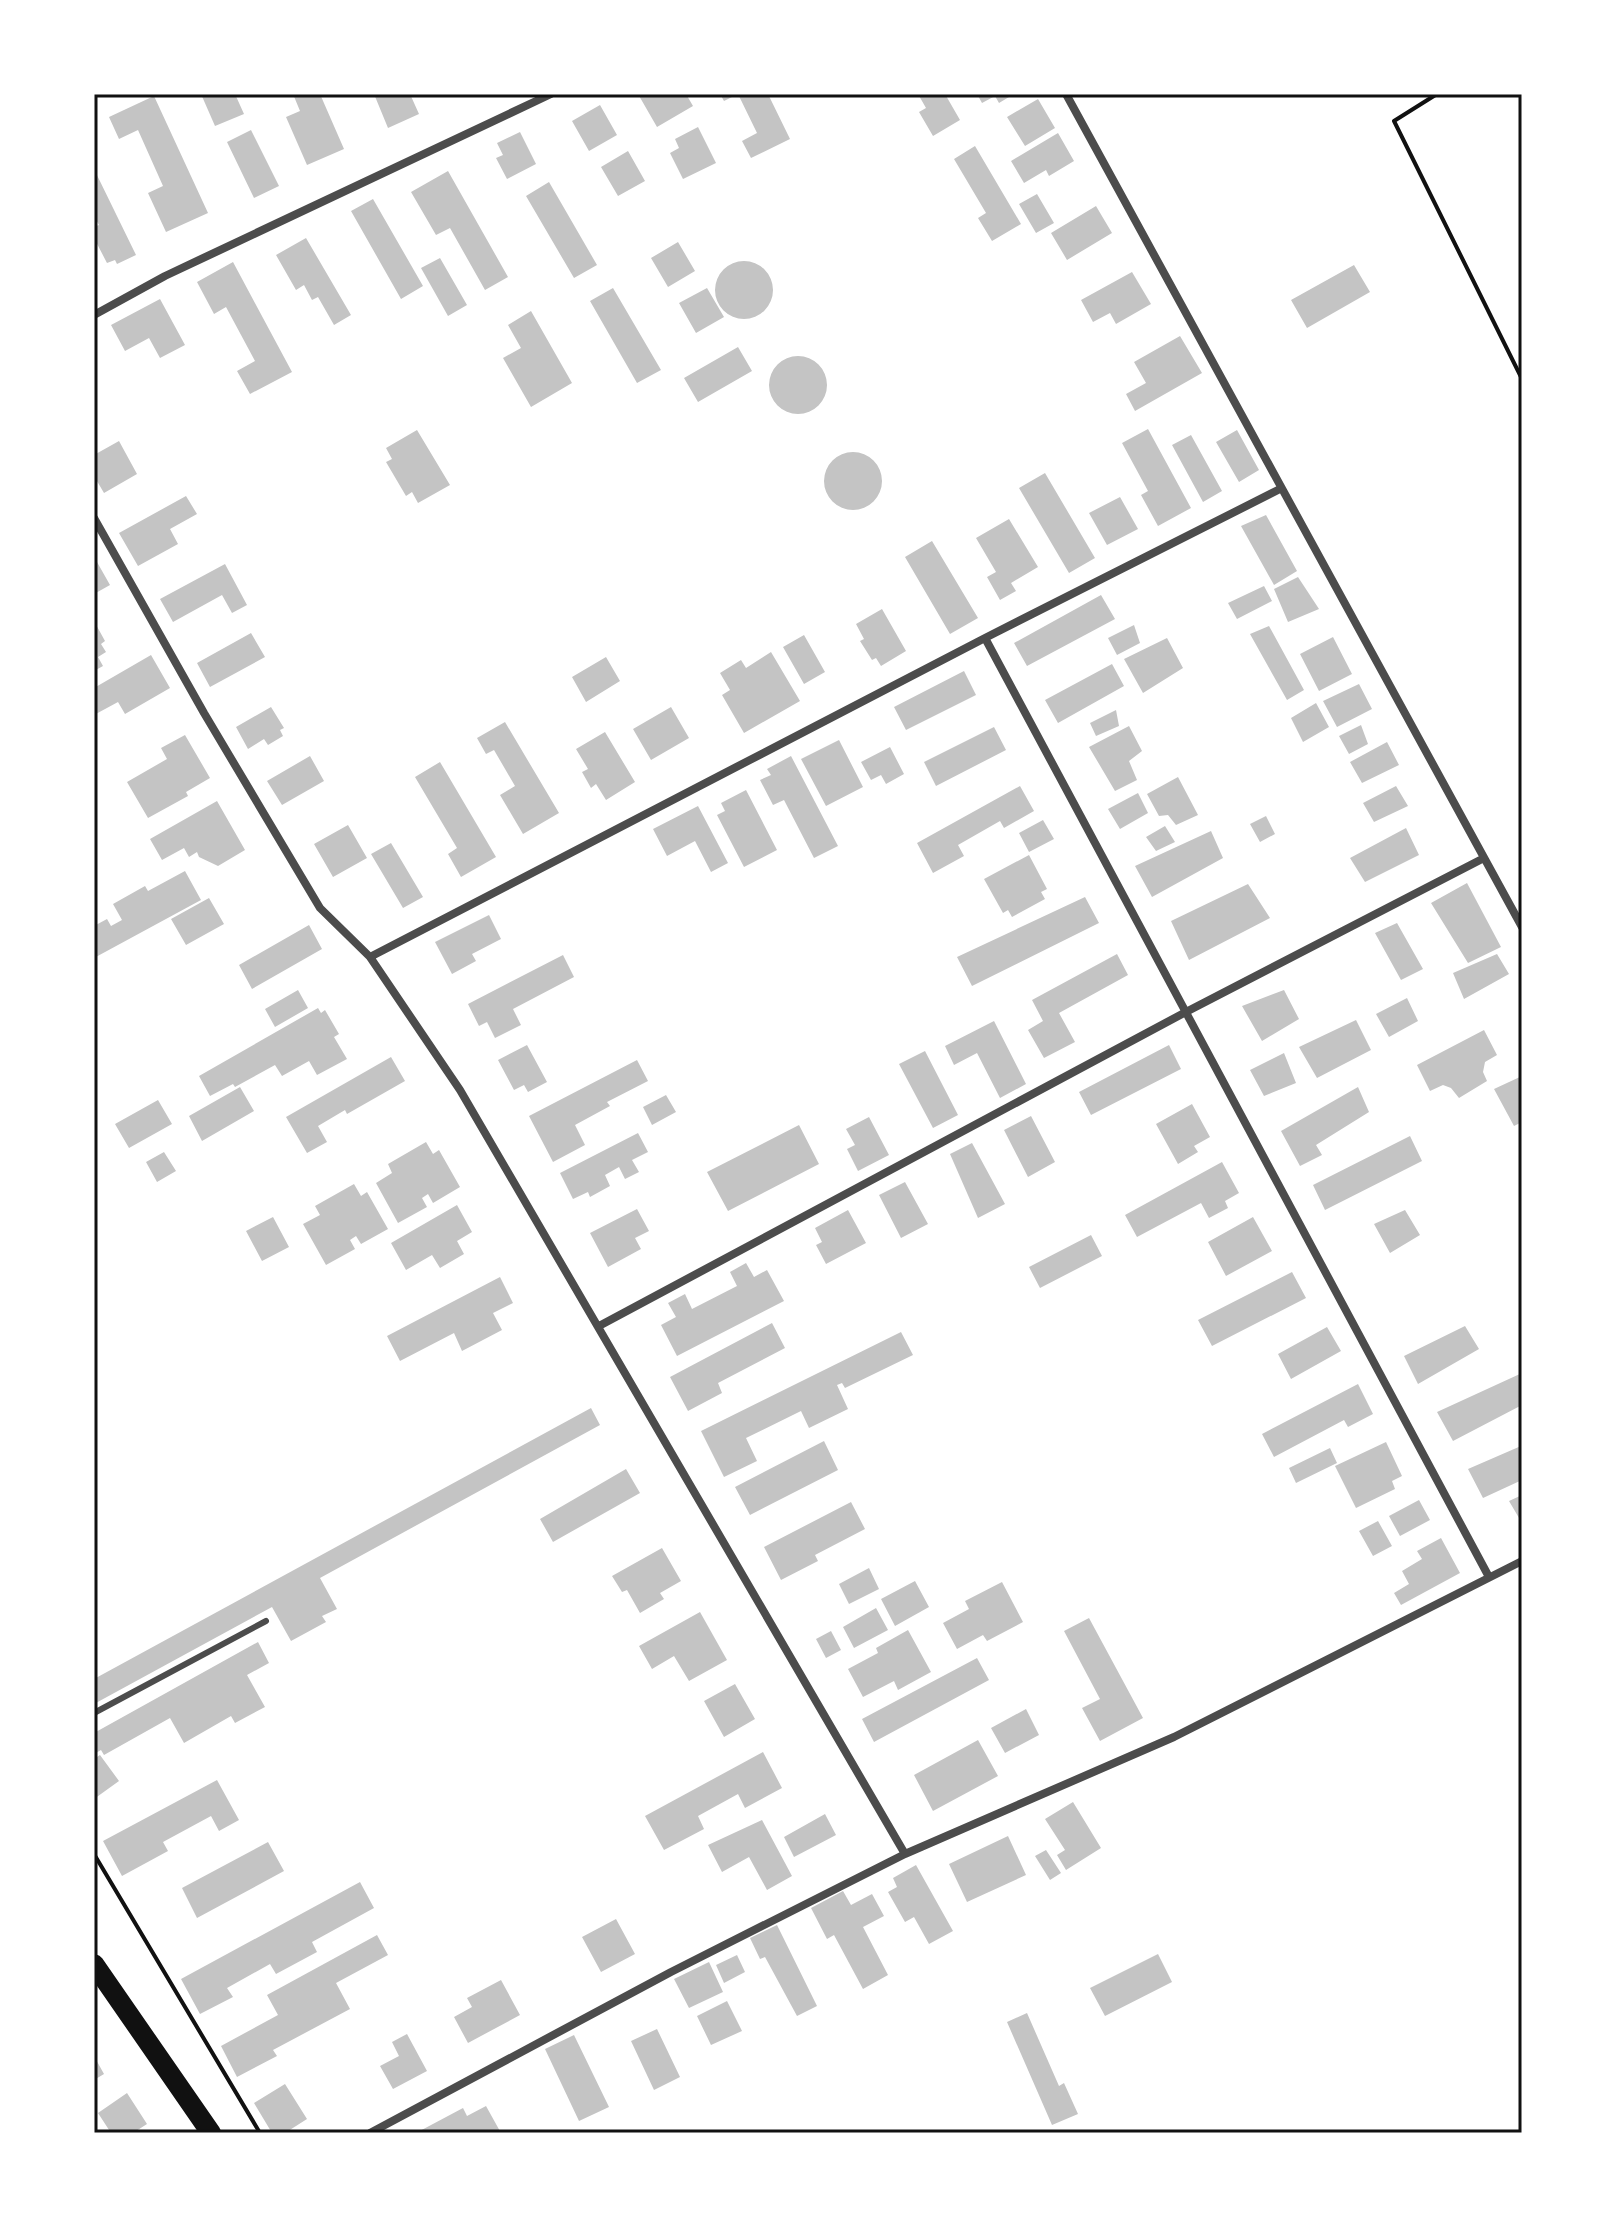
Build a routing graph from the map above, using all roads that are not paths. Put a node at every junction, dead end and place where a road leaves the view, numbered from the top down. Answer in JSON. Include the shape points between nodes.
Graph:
{"nodes":[{"id":1,"x":551,"y":94,"type":"edge"},
{"id":2,"x":1066,"y":94,"type":"edge"},
{"id":3,"x":94,"y":315,"type":"edge"},
{"id":4,"x":1280,"y":489,"type":"junction"},
{"id":5,"x":94,"y":518,"type":"edge"},
{"id":6,"x":985,"y":638,"type":"junction"},
{"id":7,"x":1484,"y":858,"type":"junction"},
{"id":8,"x":1522,"y":927,"type":"edge"},
{"id":9,"x":370,"y":957,"type":"junction"},
{"id":10,"x":1184,"y":1013,"type":"junction"},
{"id":11,"x":599,"y":1326,"type":"junction"},
{"id":12,"x":1522,"y":1561,"type":"edge"},
{"id":13,"x":1489,"y":1577,"type":"junction"},
{"id":14,"x":266,"y":1621,"type":"dead end"},
{"id":15,"x":94,"y":1713,"type":"edge"},
{"id":16,"x":905,"y":1854,"type":"junction"},
{"id":17,"x":94,"y":1964,"type":"edge"},
{"id":18,"x":211,"y":2133,"type":"edge"},
{"id":19,"x":370,"y":2133,"type":"edge"}],
"edges":[{"from":1,"to":3,"type":"street","via":[[165,276]]},
{"from":2,"to":4,"type":"street"},
{"from":4,"to":6,"type":"street"},
{"from":4,"to":7,"type":"street"},
{"from":5,"to":9,"type":"street","via":[[320,908]]},
{"from":6,"to":9,"type":"street"},
{"from":6,"to":10,"type":"street"},
{"from":7,"to":8,"type":"street"},
{"from":7,"to":10,"type":"street"},
{"from":9,"to":11,"type":"street","via":[[460,1090]]},
{"from":10,"to":11,"type":"street"},
{"from":10,"to":13,"type":"street"},
{"from":11,"to":16,"type":"street"},
{"from":12,"to":13,"type":"street"},
{"from":13,"to":16,"type":"street","via":[[1174,1737]]},
{"from":14,"to":15,"type":"lane"},
{"from":16,"to":19,"type":"street"},
{"from":17,"to":18,"type":"main road"}]}
